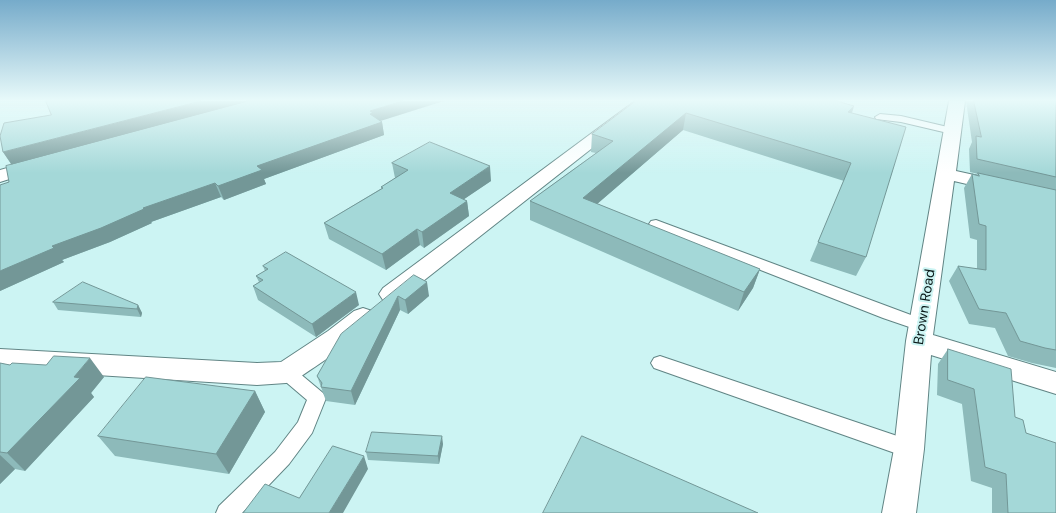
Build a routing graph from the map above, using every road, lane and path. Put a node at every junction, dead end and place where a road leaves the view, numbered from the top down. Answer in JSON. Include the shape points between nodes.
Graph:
{"nodes":[{"id":1,"x":613,"y":125,"type":"edge"},
{"id":2,"x":926,"y":125,"type":"edge"},
{"id":3,"x":953,"y":125,"type":"edge"},
{"id":4,"x":952,"y":131,"type":"junction"},
{"id":5,"x":49,"y":161,"type":"edge"},
{"id":6,"x":946,"y":174,"type":"junction"},
{"id":7,"x":0,"y":176,"type":"edge"},
{"id":8,"x":1056,"y":199,"type":"edge"},
{"id":9,"x":656,"y":224,"type":"dead end"},
{"id":10,"x":920,"y":333,"type":"junction"},
{"id":11,"x":0,"y":359,"type":"edge"},
{"id":12,"x":660,"y":363,"type":"dead end"},
{"id":13,"x":286,"y":372,"type":"junction"},
{"id":14,"x":1056,"y":383,"type":"edge"},
{"id":15,"x":909,"y":449,"type":"junction"},
{"id":16,"x":227,"y":513,"type":"edge"},
{"id":17,"x":899,"y":513,"type":"edge"}],
"edges":[{"from":1,"to":13,"type":"street","via":[[406,282],[337,338]]},
{"from":2,"to":4,"type":"lane"},
{"from":3,"to":4,"type":"street","name":"Brown Road"},
{"from":4,"to":6,"type":"street","name":"Brown Road"},
{"from":5,"to":7,"type":"street"},
{"from":6,"to":8,"type":"street"},
{"from":6,"to":10,"type":"street","name":"Brown Road"},
{"from":9,"to":10,"type":"lane","via":[[889,314]]},
{"from":10,"to":14,"type":"street"},
{"from":10,"to":15,"type":"street","name":"Brown Road"},
{"from":11,"to":13,"type":"street","via":[[257,374]]},
{"from":12,"to":15,"type":"lane"},
{"from":13,"to":16,"type":"lane","via":[[317,398],[305,427],[282,458]]},
{"from":15,"to":17,"type":"street","name":"Brown Road"}]}
